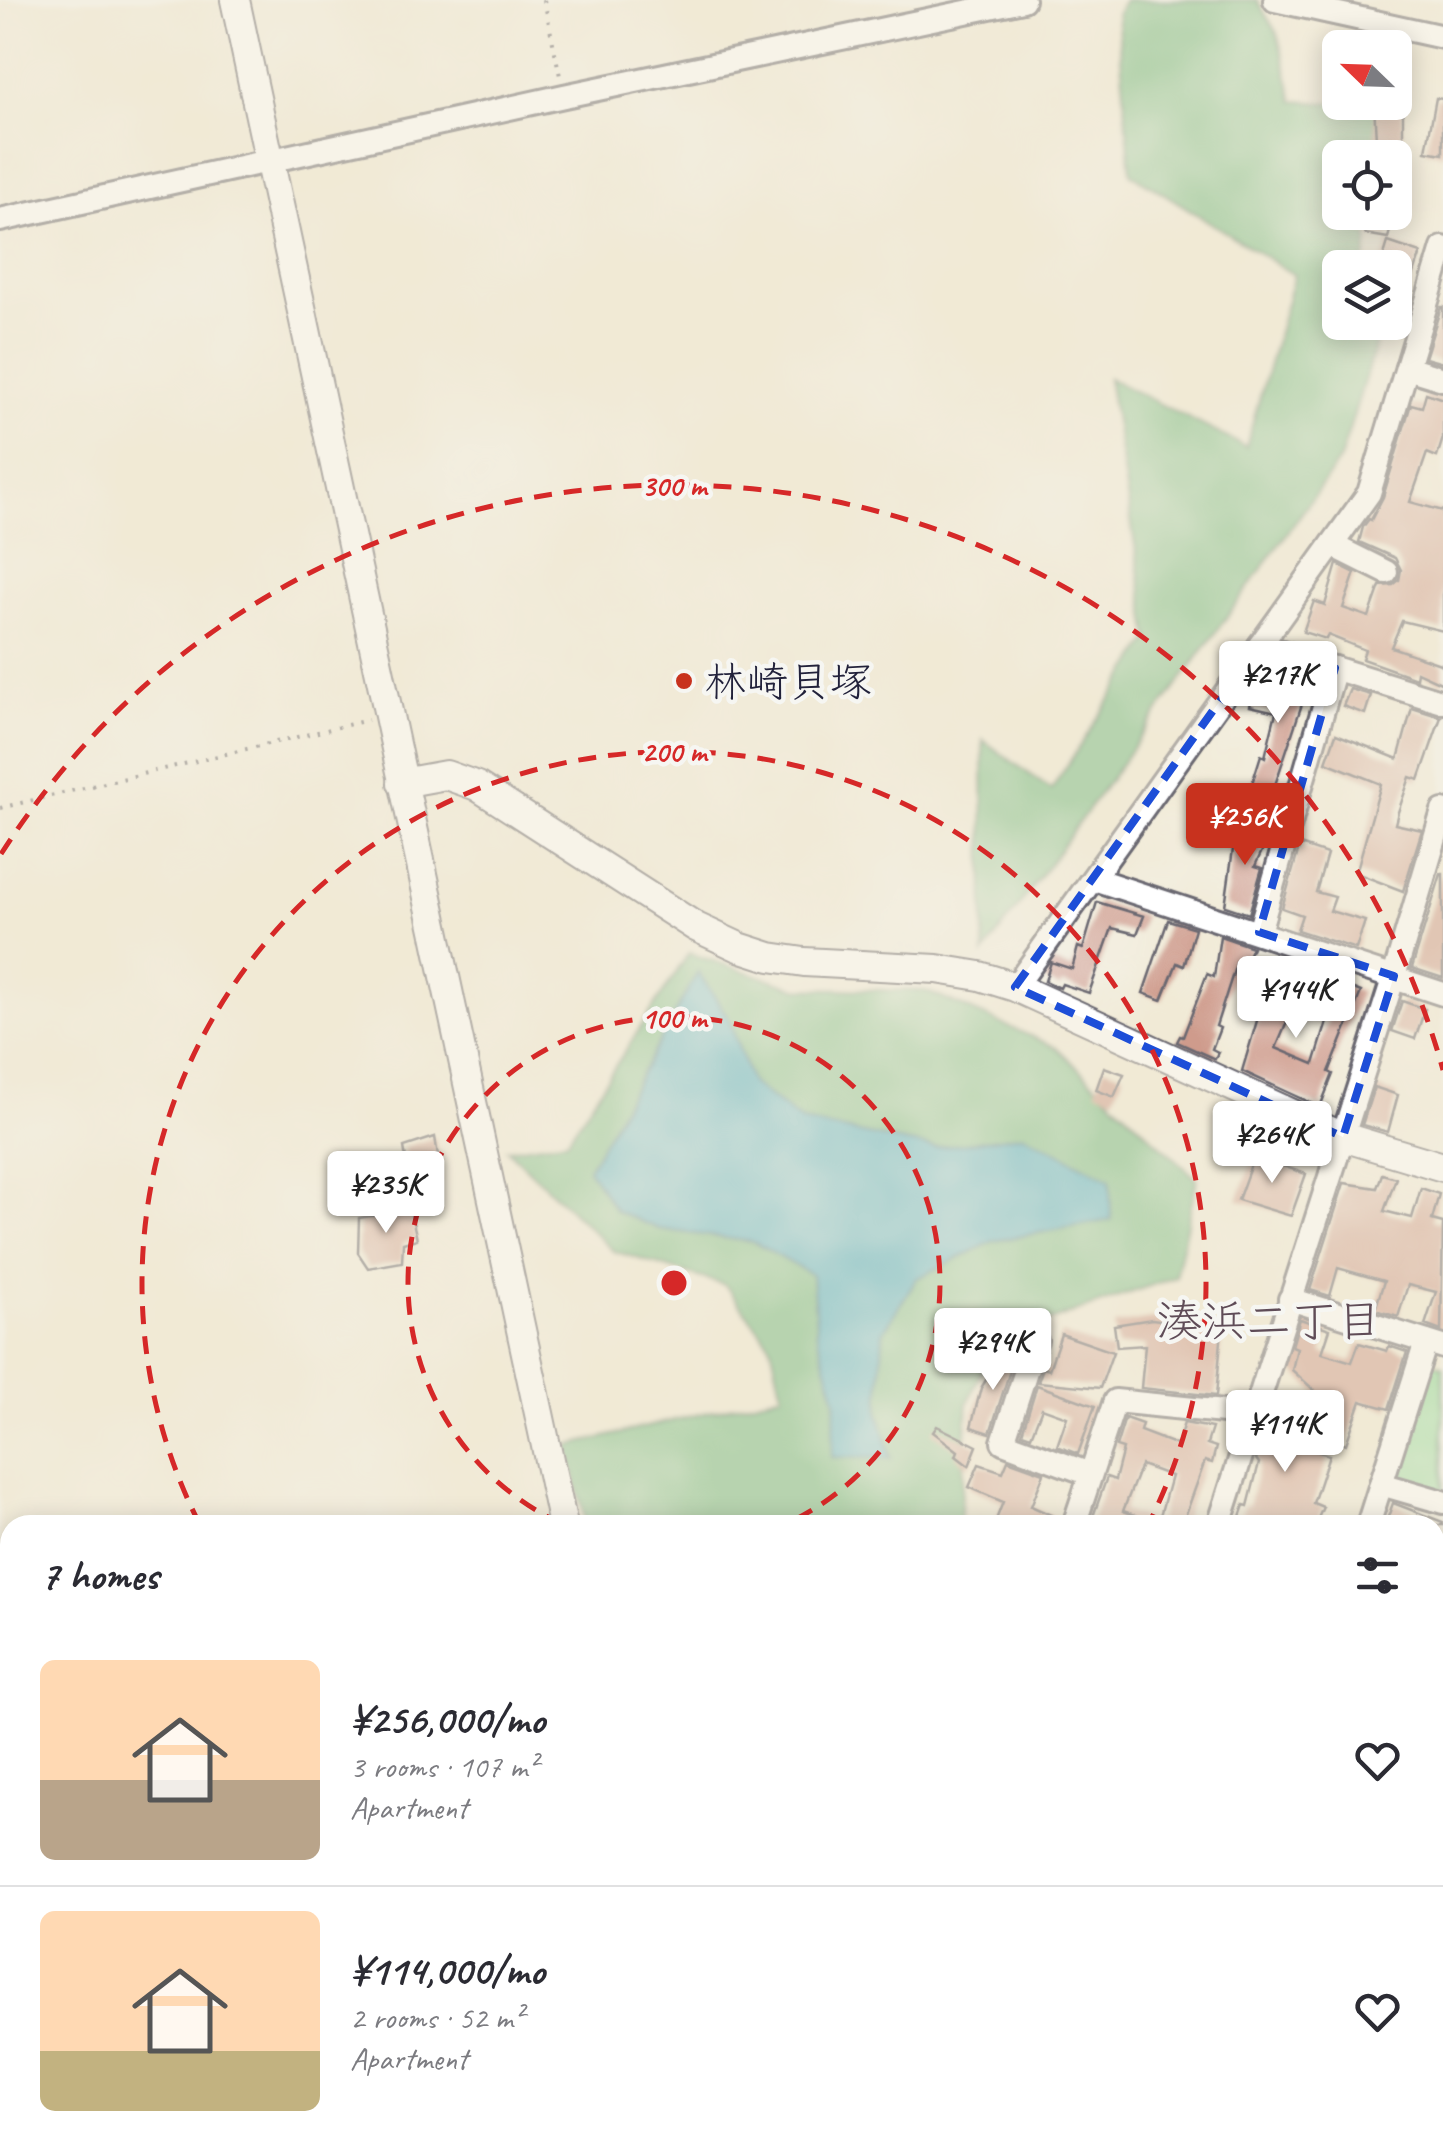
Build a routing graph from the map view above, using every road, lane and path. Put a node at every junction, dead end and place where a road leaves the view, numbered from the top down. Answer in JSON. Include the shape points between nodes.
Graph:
{"nodes":[{"id":1,"x":235,"y":0,"type":"edge"},
{"id":2,"x":544,"y":0,"type":"edge"},
{"id":3,"x":1023,"y":0,"type":"edge"},
{"id":4,"x":1275,"y":0,"type":"edge"},
{"id":5,"x":1443,"y":37,"type":"edge"},
{"id":6,"x":564,"y":96,"type":"junction"},
{"id":7,"x":268,"y":161,"type":"junction"},
{"id":8,"x":0,"y":220,"type":"edge"},
{"id":9,"x":1443,"y":248,"type":"edge"},
{"id":10,"x":1407,"y":368,"type":"junction"},
{"id":11,"x":1443,"y":379,"type":"edge"},
{"id":12,"x":1332,"y":545,"type":"junction"},
{"id":13,"x":1386,"y":572,"type":"dead end"},
{"id":14,"x":1260,"y":644,"type":"junction"},
{"id":15,"x":1335,"y":668,"type":"junction"},
{"id":16,"x":1443,"y":702,"type":"edge"},
{"id":17,"x":387,"y":715,"type":"junction"},
{"id":18,"x":402,"y":782,"type":"junction"},
{"id":19,"x":0,"y":808,"type":"edge"},
{"id":20,"x":1443,"y":811,"type":"edge"},
{"id":21,"x":1094,"y":879,"type":"junction"},
{"id":22,"x":1259,"y":932,"type":"junction"},
{"id":23,"x":1394,"y":976,"type":"junction"},
{"id":24,"x":1015,"y":988,"type":"junction"},
{"id":25,"x":1443,"y":994,"type":"edge"},
{"id":26,"x":1343,"y":1137,"type":"junction"},
{"id":27,"x":1443,"y":1167,"type":"edge"},
{"id":28,"x":1290,"y":1299,"type":"junction"},
{"id":29,"x":1036,"y":1340,"type":"dead end"},
{"id":30,"x":1434,"y":1344,"type":"edge"},
{"id":31,"x":1253,"y":1414,"type":"junction"},
{"id":32,"x":1090,"y":1474,"type":"junction"},
{"id":33,"x":1381,"y":1484,"type":"junction"},
{"id":34,"x":1443,"y":1502,"type":"edge"},
{"id":35,"x":561,"y":1515,"type":"edge"},
{"id":36,"x":1077,"y":1515,"type":"edge"},
{"id":37,"x":1223,"y":1515,"type":"edge"},
{"id":38,"x":1371,"y":1515,"type":"edge"}],
"edges":[{"from":1,"to":7,"type":"street"},
{"from":2,"to":6,"type":"path"},
{"from":3,"to":6,"type":"street"},
{"from":4,"to":5,"type":"street"},
{"from":6,"to":7,"type":"street"},
{"from":7,"to":8,"type":"street"},
{"from":7,"to":17,"type":"street"},
{"from":9,"to":10,"type":"street"},
{"from":10,"to":11,"type":"street"},
{"from":10,"to":12,"type":"street","via":[[1369,493]]},
{"from":12,"to":13,"type":"street"},
{"from":12,"to":14,"type":"street"},
{"from":14,"to":15,"type":"street"},
{"from":14,"to":21,"type":"street"},
{"from":15,"to":16,"type":"street"},
{"from":15,"to":22,"type":"street"},
{"from":17,"to":18,"type":"street"},
{"from":17,"to":19,"type":"path"},
{"from":18,"to":24,"type":"street","via":[[446,775],[477,786],[696,927],[739,947],[804,962],[936,969]]},
{"from":18,"to":35,"type":"street"},
{"from":20,"to":23,"type":"street"},
{"from":21,"to":22,"type":"street"},
{"from":21,"to":24,"type":"street"},
{"from":22,"to":23,"type":"street"},
{"from":23,"to":25,"type":"street"},
{"from":23,"to":26,"type":"street"},
{"from":24,"to":26,"type":"street"},
{"from":26,"to":27,"type":"street"},
{"from":26,"to":28,"type":"street"},
{"from":28,"to":30,"type":"street"},
{"from":28,"to":31,"type":"street"},
{"from":29,"to":32,"type":"street","via":[[1003,1442]]},
{"from":30,"to":33,"type":"street"},
{"from":31,"to":32,"type":"street","via":[[1116,1401]]},
{"from":31,"to":37,"type":"street"},
{"from":32,"to":36,"type":"street"},
{"from":33,"to":34,"type":"street"},
{"from":33,"to":38,"type":"street"}]}
